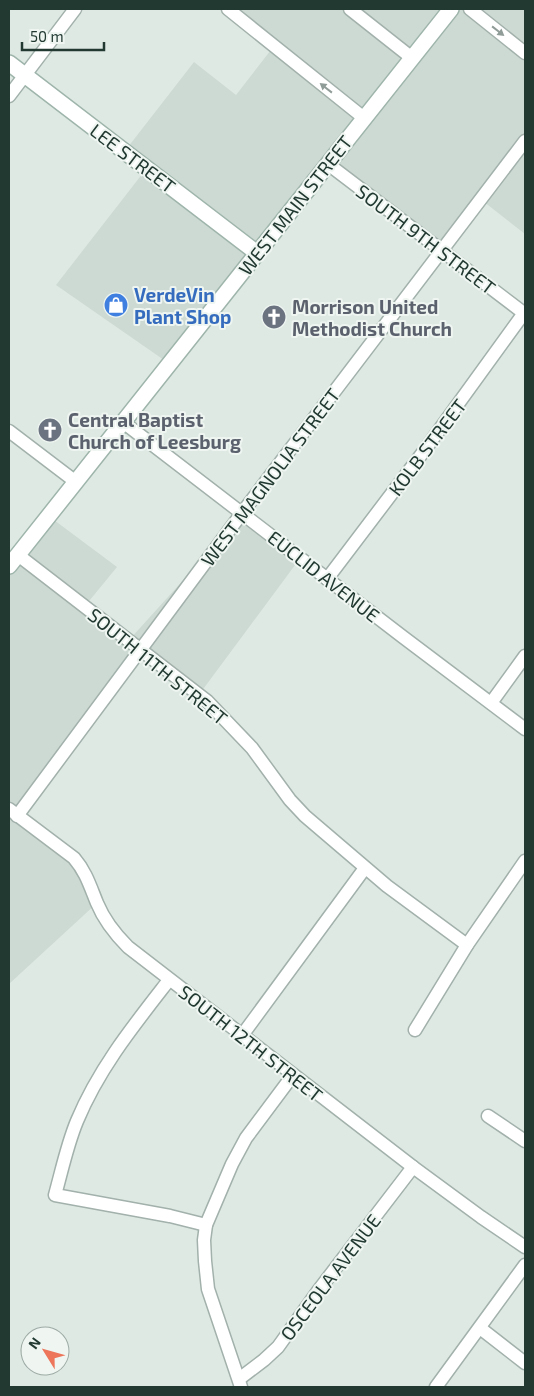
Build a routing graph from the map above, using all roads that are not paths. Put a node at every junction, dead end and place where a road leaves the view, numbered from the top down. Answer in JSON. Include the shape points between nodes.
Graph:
{"nodes":[{"id":1,"x":76,"y":9,"type":"edge"},
{"id":2,"x":228,"y":9,"type":"edge"},
{"id":3,"x":350,"y":9,"type":"edge"},
{"id":4,"x":451,"y":9,"type":"edge"},
{"id":5,"x":470,"y":9,"type":"edge"},
{"id":6,"x":525,"y":53,"type":"edge"},
{"id":7,"x":412,"y":58,"type":"junction"},
{"id":8,"x":9,"y":63,"type":"edge"},
{"id":9,"x":25,"y":75,"type":"junction"},
{"id":10,"x":9,"y":96,"type":"edge"},
{"id":11,"x":364,"y":118,"type":"junction"},
{"id":12,"x":523,"y":147,"type":"edge"},
{"id":13,"x":328,"y":164,"type":"junction"},
{"id":14,"x":441,"y":250,"type":"junction"},
{"id":15,"x":257,"y":253,"type":"junction"},
{"id":16,"x":525,"y":313,"type":"edge"},
{"id":17,"x":123,"y":422,"type":"junction"},
{"id":18,"x":9,"y":431,"type":"edge"},
{"id":19,"x":76,"y":482,"type":"junction"},
{"id":20,"x":242,"y":513,"type":"junction"},
{"id":21,"x":13,"y":560,"type":"edge"},
{"id":22,"x":327,"y":579,"type":"junction"},
{"id":23,"x":140,"y":650,"type":"junction"},
{"id":24,"x":525,"y":656,"type":"edge"},
{"id":25,"x":491,"y":703,"type":"junction"},
{"id":26,"x":525,"y":729,"type":"edge"},
{"id":27,"x":13,"y":812,"type":"edge"},
{"id":28,"x":525,"y":862,"type":"edge"},
{"id":29,"x":365,"y":868,"type":"junction"},
{"id":30,"x":467,"y":945,"type":"junction"},
{"id":31,"x":169,"y":980,"type":"junction"},
{"id":32,"x":415,"y":1030,"type":"dead end"},
{"id":33,"x":243,"y":1034,"type":"junction"},
{"id":34,"x":293,"y":1075,"type":"junction"},
{"id":35,"x":488,"y":1116,"type":"dead end"},
{"id":36,"x":525,"y":1141,"type":"edge"},
{"id":37,"x":414,"y":1167,"type":"junction"},
{"id":38,"x":206,"y":1225,"type":"junction"},
{"id":39,"x":525,"y":1247,"type":"edge"},
{"id":40,"x":525,"y":1265,"type":"edge"},
{"id":41,"x":480,"y":1328,"type":"junction"},
{"id":42,"x":525,"y":1363,"type":"edge"},
{"id":43,"x":240,"y":1383,"type":"edge"},
{"id":44,"x":436,"y":1387,"type":"edge"}],
"edges":[{"from":1,"to":9,"type":"street"},
{"from":11,"to":2,"type":"street","one_way":true},
{"from":3,"to":7,"type":"street"},
{"from":4,"to":7,"type":"main road","name":"WEST MAIN STREET"},
{"from":5,"to":6,"type":"street","one_way":true},
{"from":7,"to":11,"type":"main road","name":"WEST MAIN STREET"},
{"from":8,"to":9,"type":"main road","name":"LEE STREET"},
{"from":9,"to":10,"type":"street"},
{"from":9,"to":15,"type":"main road","name":"LEE STREET"},
{"from":11,"to":13,"type":"main road","name":"WEST MAIN STREET"},
{"from":12,"to":14,"type":"street","name":"WEST MAGNOLIA STREET"},
{"from":13,"to":14,"type":"street","name":"SOUTH 9TH STREET"},
{"from":13,"to":15,"type":"main road","name":"WEST MAIN STREET"},
{"from":14,"to":16,"type":"street","name":"SOUTH 9TH STREET"},
{"from":14,"to":20,"type":"street","name":"WEST MAGNOLIA STREET"},
{"from":15,"to":17,"type":"main road","name":"WEST MAIN STREET"},
{"from":16,"to":22,"type":"street","name":"KOLB STREET"},
{"from":17,"to":19,"type":"main road","name":"WEST MAIN STREET"},
{"from":17,"to":20,"type":"street","name":"EUCLID AVENUE"},
{"from":18,"to":19,"type":"street"},
{"from":19,"to":21,"type":"main road","name":"WEST MAIN STREET"},
{"from":20,"to":22,"type":"street","name":"EUCLID AVENUE"},
{"from":20,"to":23,"type":"street","name":"WEST MAGNOLIA STREET"},
{"from":21,"to":23,"type":"street","name":"SOUTH 11TH STREET"},
{"from":22,"to":25,"type":"street","name":"EUCLID AVENUE"},
{"from":23,"to":27,"type":"street","name":"WEST MAGNOLIA STREET"},
{"from":23,"to":29,"type":"street","name":"SOUTH 11TH STREET","via":[[207,701],[252,748],[305,816]]},
{"from":24,"to":25,"type":"street"},
{"from":25,"to":26,"type":"street","name":"EUCLID AVENUE"},
{"from":27,"to":31,"type":"street","name":"SOUTH 12TH STREET","via":[[74,858],[88,878],[116,935]]},
{"from":28,"to":30,"type":"street"},
{"from":29,"to":30,"type":"street","name":"SOUTH 11TH STREET"},
{"from":29,"to":33,"type":"street"},
{"from":30,"to":32,"type":"street"},
{"from":31,"to":33,"type":"street","name":"SOUTH 12TH STREET"},
{"from":31,"to":38,"type":"street","via":[[116,1049],[87,1099],[69,1145],[55,1195]]},
{"from":33,"to":34,"type":"street","name":"SOUTH 12TH STREET"},
{"from":34,"to":37,"type":"street","name":"SOUTH 12TH STREET"},
{"from":34,"to":38,"type":"street","via":[[246,1138]]},
{"from":35,"to":36,"type":"street"},
{"from":37,"to":39,"type":"street","name":"SOUTH 12TH STREET"},
{"from":37,"to":43,"type":"street","name":"OSCEOLA AVENUE","via":[[278,1347]]},
{"from":38,"to":43,"type":"street","via":[[204,1261],[208,1289]]},
{"from":40,"to":41,"type":"street"},
{"from":41,"to":42,"type":"street"},
{"from":41,"to":44,"type":"street"}]}
